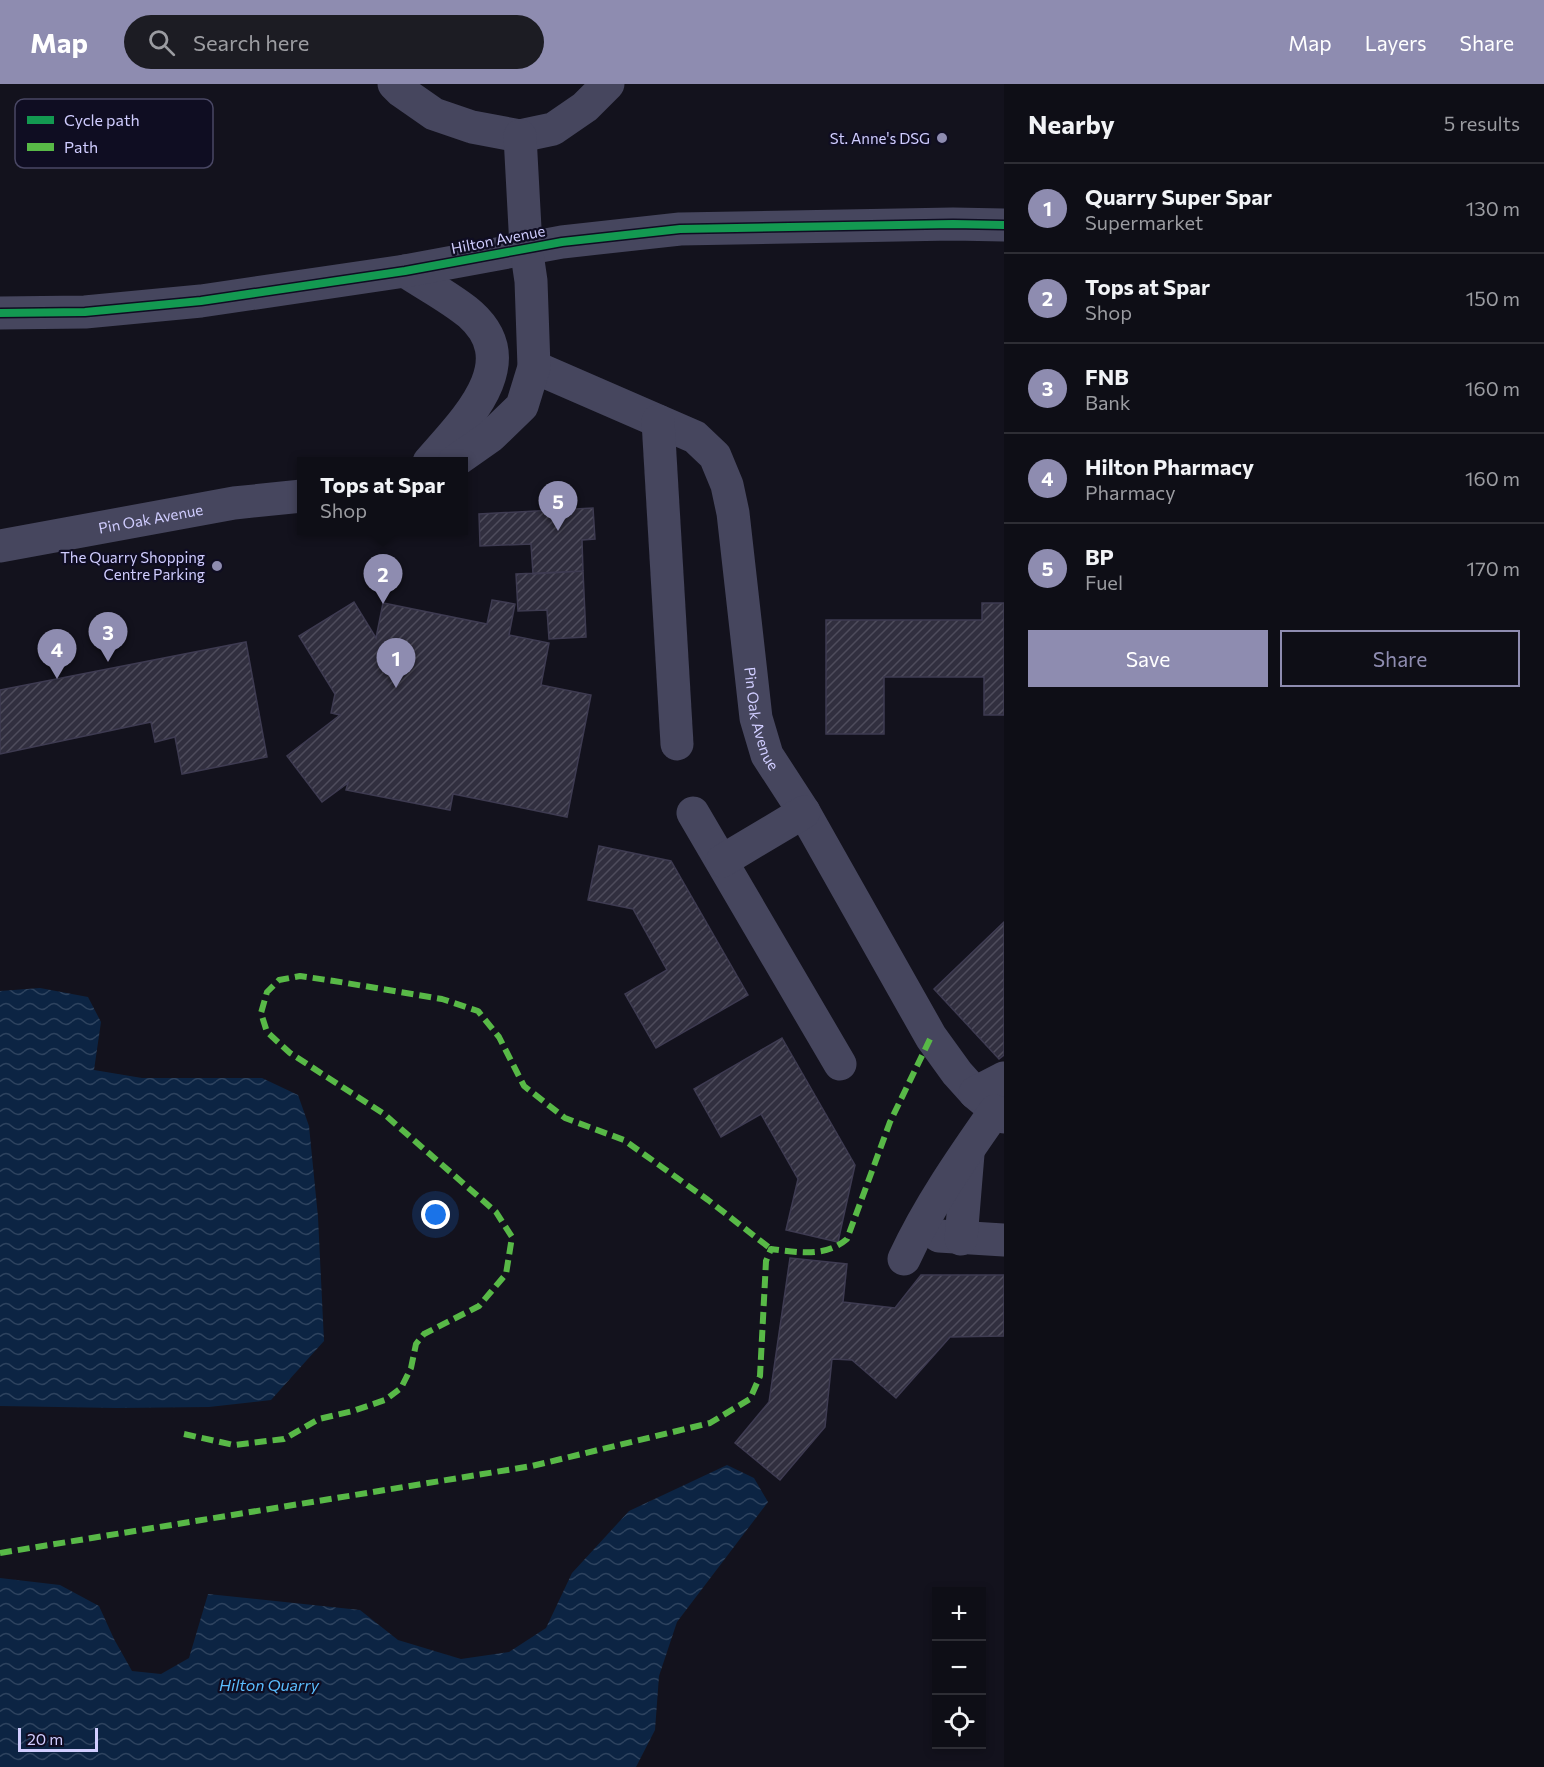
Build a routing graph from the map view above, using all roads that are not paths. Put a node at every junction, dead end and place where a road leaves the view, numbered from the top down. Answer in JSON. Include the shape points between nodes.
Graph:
{"nodes":[{"id":1,"x":394,"y":84,"type":"edge"},
{"id":2,"x":608,"y":84,"type":"edge"},
{"id":3,"x":520,"y":136,"type":"junction"},
{"id":4,"x":1004,"y":225,"type":"edge"},
{"id":5,"x":526,"y":247,"type":"junction"},
{"id":6,"x":405,"y":271,"type":"junction"},
{"id":7,"x":0,"y":313,"type":"edge"},
{"id":8,"x":534,"y":367,"type":"junction"},
{"id":9,"x":658,"y":421,"type":"junction"},
{"id":10,"x":433,"y":457,"type":"edge"},
{"id":11,"x":461,"y":457,"type":"edge"},
{"id":12,"x":297,"y":497,"type":"edge"},
{"id":13,"x":0,"y":546,"type":"edge"},
{"id":14,"x":677,"y":744,"type":"dead end"},
{"id":15,"x":804,"y":812,"type":"junction"},
{"id":16,"x":693,"y":813,"type":"dead end"},
{"id":17,"x":722,"y":861,"type":"junction"},
{"id":18,"x":840,"y":1064,"type":"dead end"},
{"id":19,"x":1004,"y":1078,"type":"edge"},
{"id":20,"x":991,"y":1107,"type":"edge"},
{"id":21,"x":968,"y":1149,"type":"junction"},
{"id":22,"x":960,"y":1239,"type":"junction"},
{"id":23,"x":1004,"y":1240,"type":"edge"}],
"edges":[{"from":1,"to":3,"type":"street","via":[[434,114],[472,128]]},
{"from":2,"to":3,"type":"street","via":[[585,107],[553,129]]},
{"from":3,"to":5,"type":"street"},
{"from":4,"to":5,"type":"street","name":"Hilton Avenue","via":[[680,229]]},
{"from":5,"to":6,"type":"street","name":"Hilton Avenue"},
{"from":5,"to":8,"type":"street"},
{"from":6,"to":7,"type":"street","name":"Hilton Avenue","via":[[201,301],[85,312]]},
{"from":6,"to":10,"type":"street","via":[[470,315],[489,339],[492,365],[485,392]]},
{"from":8,"to":9,"type":"street","name":"Pin Oak Avenue"},
{"from":8,"to":11,"type":"street","via":[[522,406],[491,436]]},
{"from":9,"to":14,"type":"street"},
{"from":9,"to":15,"type":"street","name":"Pin Oak Avenue","via":[[695,437],[715,456],[727,485],[756,718],[767,755]]},
{"from":12,"to":13,"type":"street","name":"Pin Oak Avenue","via":[[234,503]]},
{"from":15,"to":17,"type":"street"},
{"from":15,"to":20,"type":"street","name":"Pin Oak Avenue","via":[[931,1037],[957,1073]]},
{"from":16,"to":17,"type":"street"},
{"from":17,"to":18,"type":"street"},
{"from":19,"to":20,"type":"street"},
{"from":20,"to":21,"type":"street"},
{"from":21,"to":22,"type":"street"},
{"from":21,"to":22,"type":"street","via":[[910,1246]]},
{"from":22,"to":23,"type":"street"}]}
